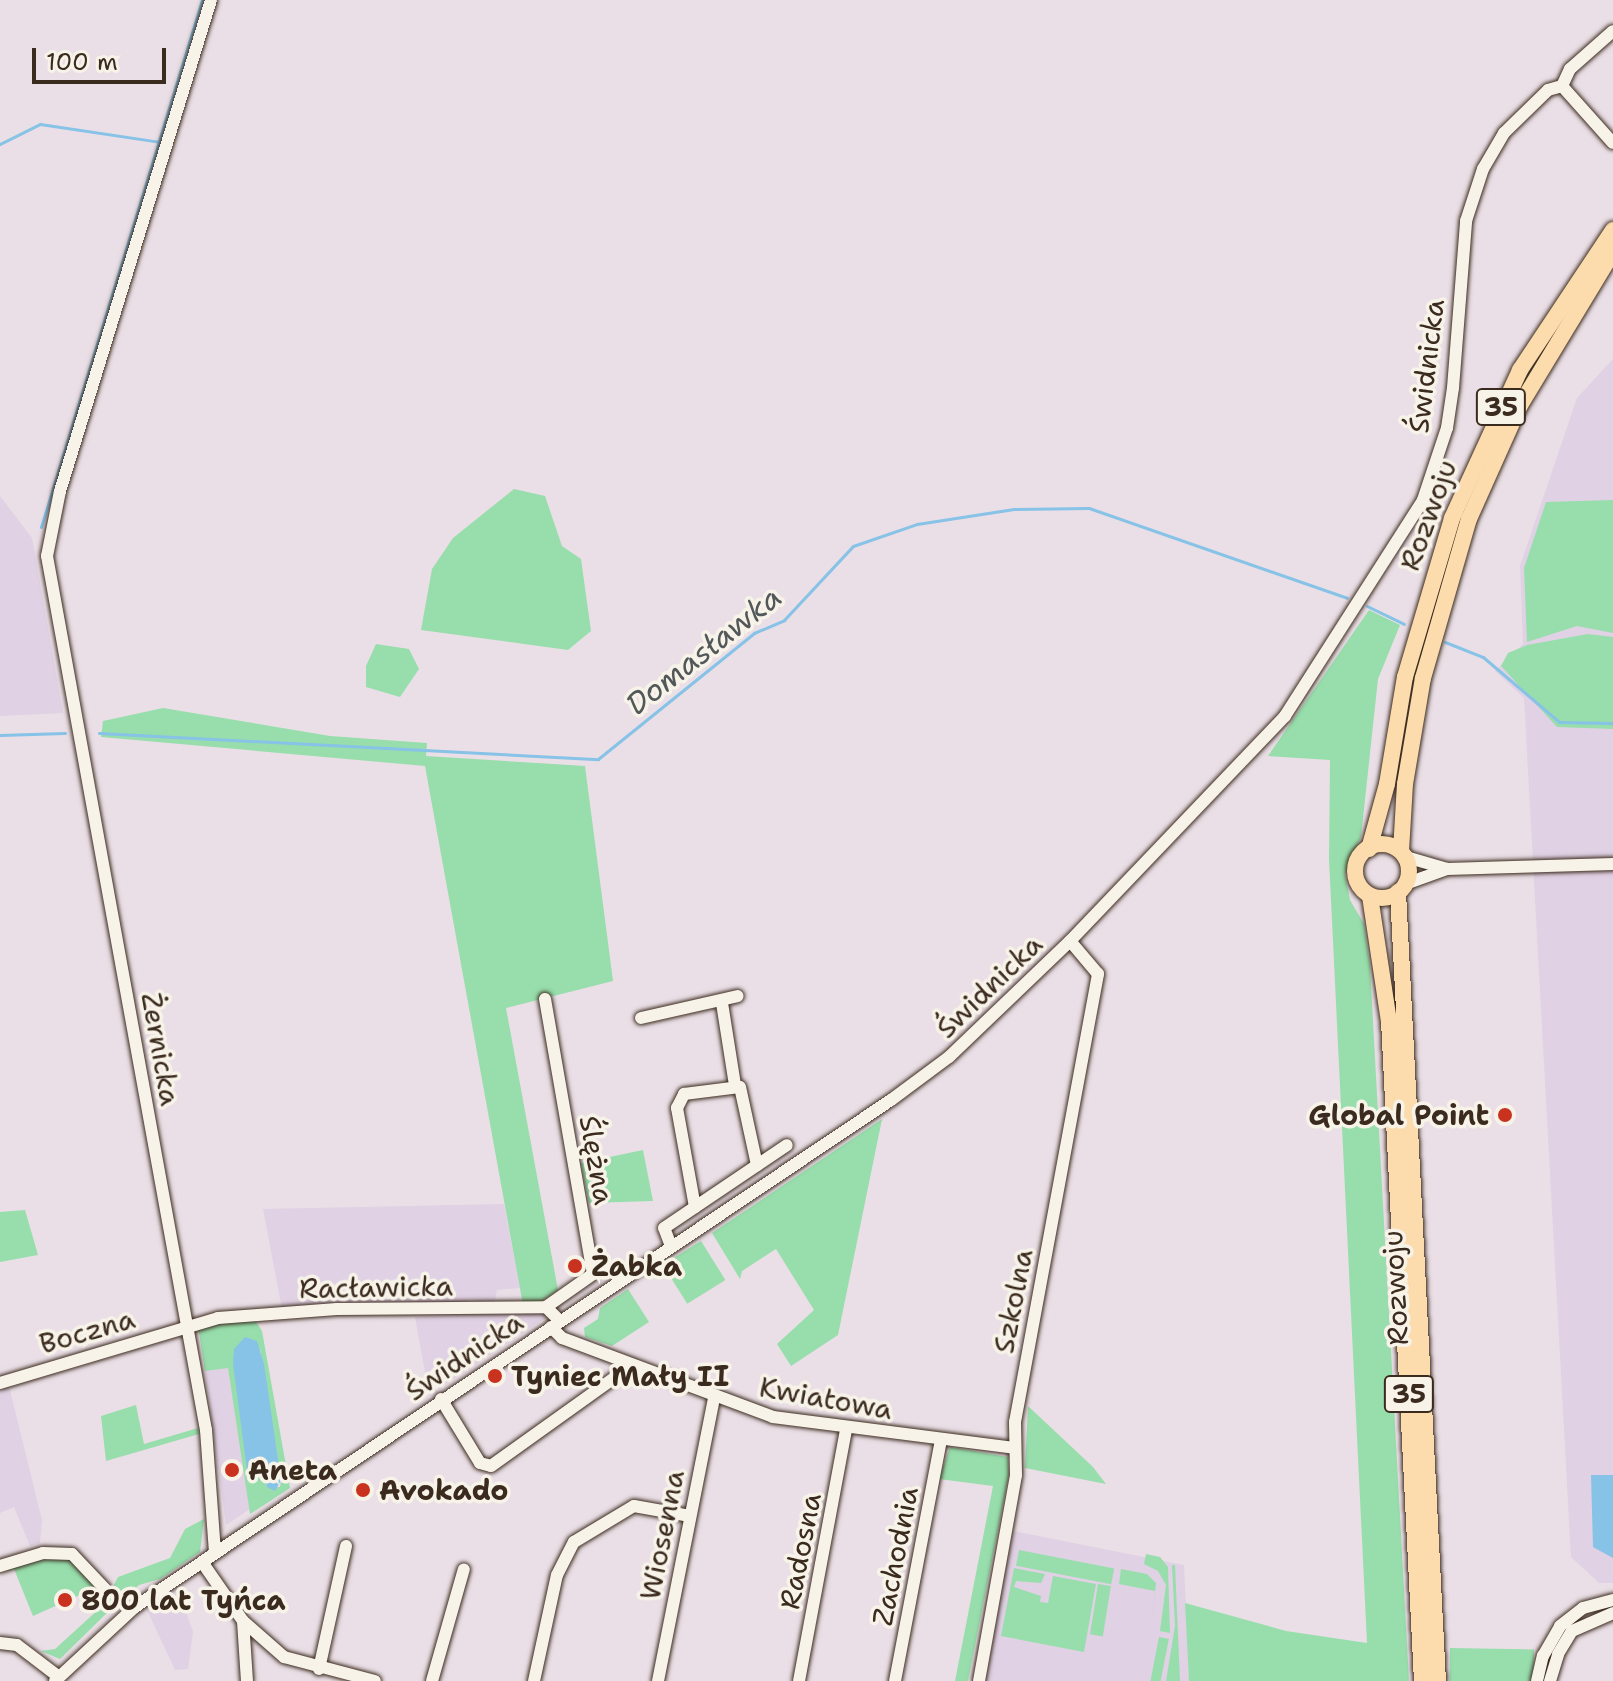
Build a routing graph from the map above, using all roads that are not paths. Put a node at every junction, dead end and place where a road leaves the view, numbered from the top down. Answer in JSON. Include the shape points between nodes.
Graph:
{"nodes":[{"id":1,"x":211,"y":0,"type":"edge"},
{"id":2,"x":1613,"y":31,"type":"edge"},
{"id":3,"x":1562,"y":86,"type":"junction"},
{"id":4,"x":1601,"y":125,"type":"junction"},
{"id":5,"x":1613,"y":135,"type":"edge"},
{"id":6,"x":1613,"y":143,"type":"edge"},
{"id":7,"x":1613,"y":230,"type":"edge"},
{"id":8,"x":1613,"y":252,"type":"edge"},
{"id":9,"x":1369,"y":849,"type":"junction"},
{"id":10,"x":1403,"y":854,"type":"junction"},
{"id":11,"x":1613,"y":864,"type":"edge"},
{"id":12,"x":1447,"y":869,"type":"junction"},
{"id":13,"x":1402,"y":888,"type":"junction"},
{"id":14,"x":1370,"y":896,"type":"junction"},
{"id":15,"x":1070,"y":941,"type":"junction"},
{"id":16,"x":738,"y":996,"type":"dead end"},
{"id":17,"x":545,"y":999,"type":"dead end"},
{"id":18,"x":722,"y":1003,"type":"junction"},
{"id":19,"x":641,"y":1018,"type":"dead end"},
{"id":20,"x":735,"y":1085,"type":"junction"},
{"id":21,"x":787,"y":1145,"type":"dead end"},
{"id":22,"x":757,"y":1165,"type":"junction"},
{"id":23,"x":695,"y":1207,"type":"junction"},
{"id":24,"x":671,"y":1246,"type":"junction"},
{"id":25,"x":546,"y":1307,"type":"junction"},
{"id":26,"x":555,"y":1324,"type":"junction"},
{"id":27,"x":188,"y":1326,"type":"junction"},
{"id":28,"x":632,"y":1365,"type":"junction"},
{"id":29,"x":0,"y":1383,"type":"edge"},
{"id":30,"x":714,"y":1398,"type":"junction"},
{"id":31,"x":441,"y":1399,"type":"junction"},
{"id":32,"x":846,"y":1429,"type":"junction"},
{"id":33,"x":941,"y":1440,"type":"junction"},
{"id":34,"x":1014,"y":1448,"type":"junction"},
{"id":35,"x":690,"y":1516,"type":"junction"},
{"id":36,"x":346,"y":1546,"type":"dead end"},
{"id":37,"x":215,"y":1553,"type":"junction"},
{"id":38,"x":202,"y":1562,"type":"junction"},
{"id":39,"x":0,"y":1566,"type":"edge"},
{"id":40,"x":464,"y":1569,"type":"dead end"},
{"id":41,"x":105,"y":1589,"type":"dead end"},
{"id":42,"x":1613,"y":1600,"type":"edge"},
{"id":43,"x":1613,"y":1613,"type":"edge"},
{"id":44,"x":243,"y":1621,"type":"junction"},
{"id":45,"x":0,"y":1643,"type":"edge"},
{"id":46,"x":319,"y":1669,"type":"junction"},
{"id":47,"x":57,"y":1679,"type":"edge"},
{"id":48,"x":247,"y":1681,"type":"edge"},
{"id":49,"x":375,"y":1681,"type":"edge"},
{"id":50,"x":432,"y":1681,"type":"edge"},
{"id":51,"x":534,"y":1681,"type":"edge"},
{"id":52,"x":658,"y":1681,"type":"edge"},
{"id":53,"x":799,"y":1681,"type":"edge"},
{"id":54,"x":895,"y":1681,"type":"edge"},
{"id":55,"x":979,"y":1681,"type":"edge"},
{"id":56,"x":1422,"y":1681,"type":"edge"},
{"id":57,"x":1438,"y":1681,"type":"edge"},
{"id":58,"x":1537,"y":1681,"type":"edge"},
{"id":59,"x":1550,"y":1681,"type":"edge"}],
"edges":[{"from":1,"to":27,"type":"street","name":"Żernicka","via":[[60,491],[47,556]]},
{"from":2,"to":3,"type":"street","name":"Świdnicka","via":[[1570,69]]},
{"from":3,"to":4,"type":"street"},
{"from":3,"to":15,"type":"street","name":"Świdnicka","via":[[1548,90],[1504,133],[1473,195],[1447,428],[1423,500],[1285,716]]},
{"from":4,"to":5,"type":"street"},
{"from":4,"to":6,"type":"street"},
{"from":7,"to":9,"type":"main road","name":"Rozwoju","number":"35","via":[[1520,370],[1452,518],[1405,677],[1387,784]]},
{"from":8,"to":10,"type":"main road","name":"Rozwoju","number":"35","via":[[1524,397],[1469,519],[1423,678],[1405,784]]},
{"from":9,"to":10,"type":"main road","via":[[1382,844]]},
{"from":9,"to":14,"type":"main road","number":"35","via":[[1356,875]]},
{"from":10,"to":12,"type":"street"},
{"from":10,"to":13,"type":"main road","number":"35"},
{"from":11,"to":12,"type":"street"},
{"from":12,"to":13,"type":"street"},
{"from":13,"to":14,"type":"main road"},
{"from":13,"to":57,"type":"main road","name":"Rozwoju","number":"35"},
{"from":14,"to":56,"type":"main road","name":"Rozwoju","number":"35","via":[[1389,1021]]},
{"from":15,"to":24,"type":"street","name":"Świdnicka","via":[[949,1057]]},
{"from":15,"to":34,"type":"street","name":"Szkolna","via":[[1098,974]]},
{"from":16,"to":18,"type":"street"},
{"from":17,"to":25,"type":"street","name":"Ślężna","via":[[593,1274]]},
{"from":18,"to":19,"type":"street"},
{"from":18,"to":20,"type":"street"},
{"from":20,"to":22,"type":"street","via":[[745,1096]]},
{"from":20,"to":23,"type":"street","via":[[684,1094],[676,1102]]},
{"from":21,"to":22,"type":"street"},
{"from":22,"to":23,"type":"street"},
{"from":23,"to":24,"type":"street","via":[[664,1228]]},
{"from":24,"to":26,"type":"street","name":"Świdnicka"},
{"from":25,"to":26,"type":"street"},
{"from":25,"to":27,"type":"street","name":"Racławicka","via":[[337,1309],[218,1318]]},
{"from":26,"to":28,"type":"street","name":"Kwiatowa","via":[[562,1338]]},
{"from":26,"to":31,"type":"street","name":"Świdnicka"},
{"from":27,"to":29,"type":"street","name":"Boczna"},
{"from":27,"to":37,"type":"street","name":"Żernicka","via":[[208,1442]]},
{"from":28,"to":30,"type":"street","name":"Kwiatowa"},
{"from":28,"to":31,"type":"street","via":[[491,1466],[480,1463]]},
{"from":30,"to":32,"type":"street","name":"Kwiatowa","via":[[773,1417]]},
{"from":30,"to":35,"type":"street","name":"Wiosenna"},
{"from":31,"to":37,"type":"street","name":"Świdnicka"},
{"from":32,"to":33,"type":"street","name":"Kwiatowa"},
{"from":32,"to":53,"type":"street","name":"Radosna"},
{"from":33,"to":34,"type":"street","name":"Kwiatowa"},
{"from":33,"to":54,"type":"street","name":"Zachodnia"},
{"from":34,"to":55,"type":"street","name":"Szkolna","via":[[1016,1475]]},
{"from":35,"to":51,"type":"street","via":[[634,1506],[574,1542],[557,1575]]},
{"from":35,"to":52,"type":"street","name":"Wiosenna"},
{"from":36,"to":46,"type":"street"},
{"from":37,"to":38,"type":"street","name":"Świdnicka"},
{"from":38,"to":44,"type":"street"},
{"from":38,"to":47,"type":"street","name":"Świdnicka","via":[[113,1623]]},
{"from":39,"to":41,"type":"street","via":[[43,1553],[72,1554]]},
{"from":40,"to":50,"type":"street"},
{"from":42,"to":58,"type":"street","via":[[1583,1608],[1560,1626],[1545,1649]]},
{"from":43,"to":59,"type":"street","via":[[1572,1631]]},
{"from":44,"to":46,"type":"street","via":[[284,1657]]},
{"from":44,"to":48,"type":"street"},
{"from":45,"to":47,"type":"street","via":[[17,1645]]},
{"from":46,"to":49,"type":"street"}]}
